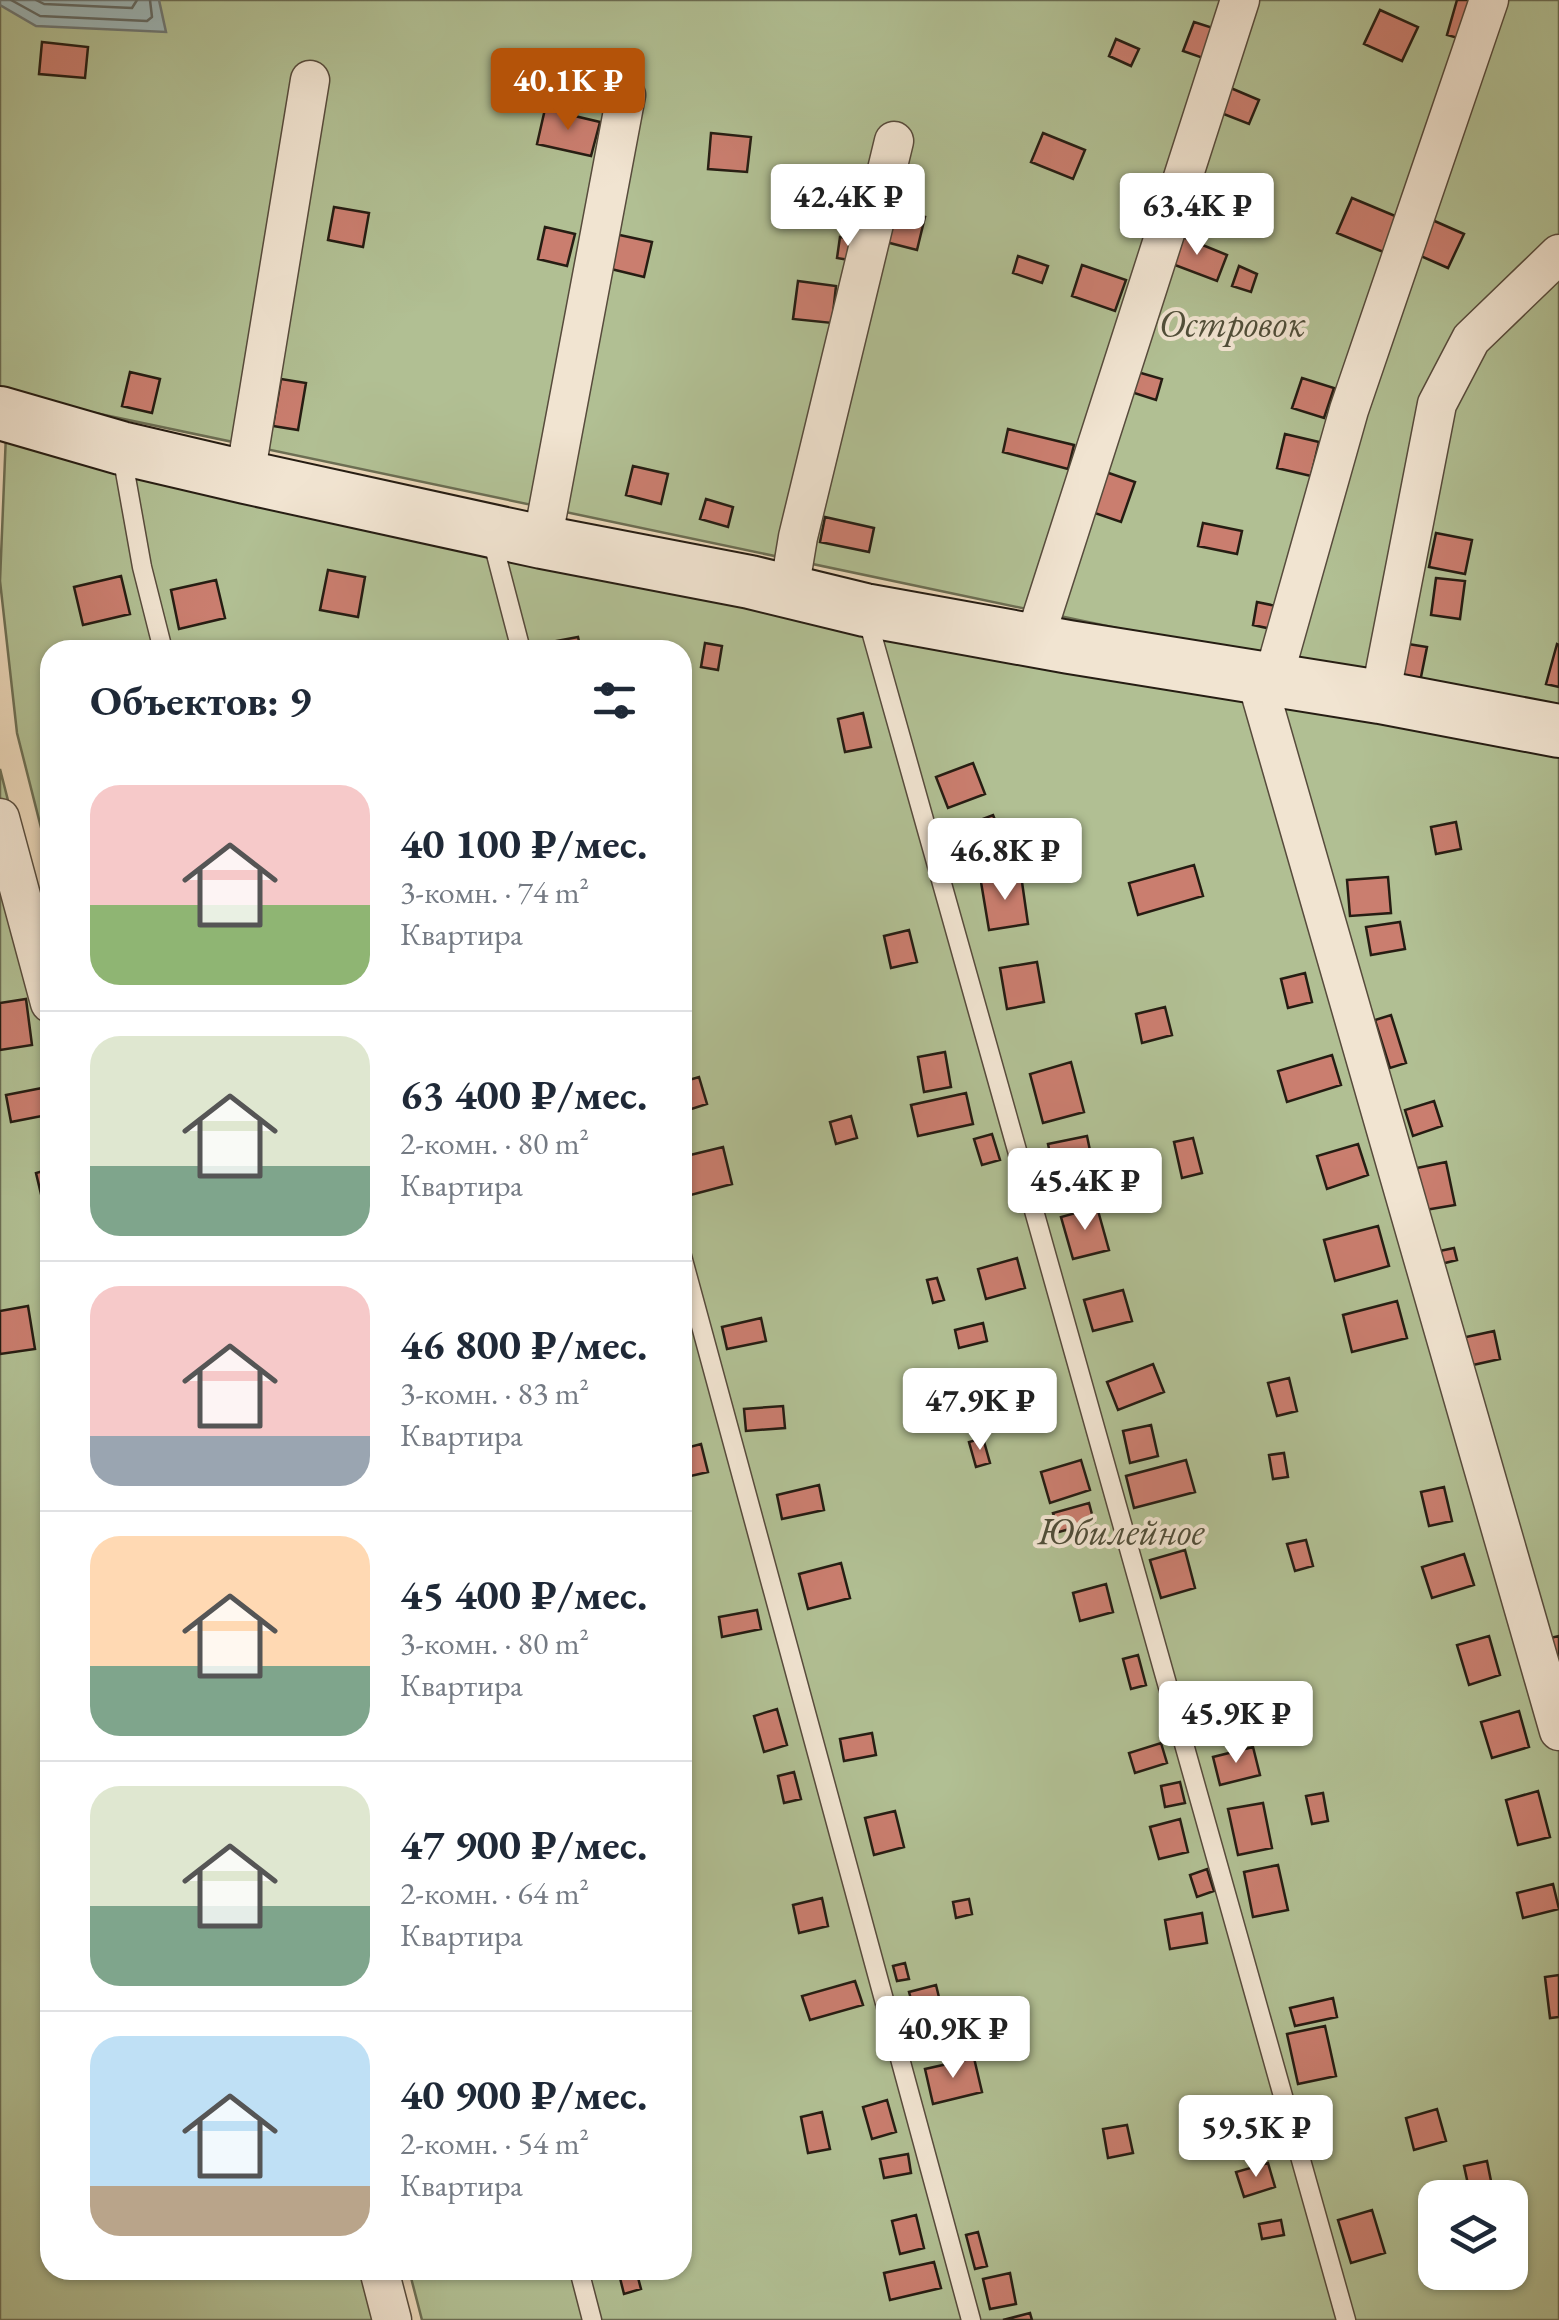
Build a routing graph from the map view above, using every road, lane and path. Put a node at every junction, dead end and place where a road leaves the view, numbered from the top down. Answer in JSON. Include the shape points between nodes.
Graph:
{"nodes":[{"id":1,"x":1240,"y":0,"type":"edge"},
{"id":2,"x":1489,"y":0,"type":"edge"},
{"id":3,"x":310,"y":80,"type":"dead end"},
{"id":4,"x":626,"y":95,"type":"dead end"},
{"id":5,"x":894,"y":141,"type":"dead end"},
{"id":6,"x":1559,"y":254,"type":"edge"},
{"id":7,"x":0,"y":412,"type":"edge"},
{"id":8,"x":121,"y":448,"type":"junction"},
{"id":9,"x":245,"y":477,"type":"junction"},
{"id":10,"x":490,"y":531,"type":"junction"},
{"id":11,"x":542,"y":542,"type":"junction"},
{"id":12,"x":789,"y":590,"type":"junction"},
{"id":13,"x":865,"y":610,"type":"junction"},
{"id":14,"x":160,"y":640,"type":"edge"},
{"id":15,"x":519,"y":640,"type":"edge"},
{"id":16,"x":1034,"y":642,"type":"junction"},
{"id":17,"x":1264,"y":678,"type":"junction"},
{"id":18,"x":1380,"y":696,"type":"junction"},
{"id":19,"x":1559,"y":731,"type":"edge"},
{"id":20,"x":0,"y":818,"type":"edge"},
{"id":21,"x":40,"y":966,"type":"edge"},
{"id":22,"x":692,"y":1293,"type":"edge"},
{"id":23,"x":1559,"y":1731,"type":"edge"},
{"id":24,"x":381,"y":2280,"type":"edge"},
{"id":25,"x":582,"y":2280,"type":"edge"},
{"id":26,"x":392,"y":2320,"type":"edge"},
{"id":27,"x":592,"y":2320,"type":"edge"},
{"id":28,"x":970,"y":2320,"type":"edge"},
{"id":29,"x":1346,"y":2320,"type":"edge"}],
"edges":[{"from":1,"to":16,"type":"street"},
{"from":2,"to":17,"type":"street"},
{"from":3,"to":9,"type":"street"},
{"from":4,"to":11,"type":"street"},
{"from":5,"to":12,"type":"street"},
{"from":6,"to":18,"type":"street","via":[[1472,339],[1438,404]]},
{"from":7,"to":8,"type":"street"},
{"from":8,"to":9,"type":"street"},
{"from":8,"to":14,"type":"lane"},
{"from":9,"to":10,"type":"street"},
{"from":10,"to":11,"type":"street"},
{"from":10,"to":15,"type":"lane"},
{"from":11,"to":12,"type":"street"},
{"from":12,"to":13,"type":"street"},
{"from":13,"to":16,"type":"street"},
{"from":13,"to":29,"type":"lane"},
{"from":16,"to":17,"type":"street"},
{"from":17,"to":18,"type":"street"},
{"from":17,"to":23,"type":"street"},
{"from":18,"to":19,"type":"street"},
{"from":20,"to":21,"type":"street"},
{"from":22,"to":28,"type":"lane"},
{"from":24,"to":26,"type":"street"},
{"from":25,"to":27,"type":"lane"}]}
